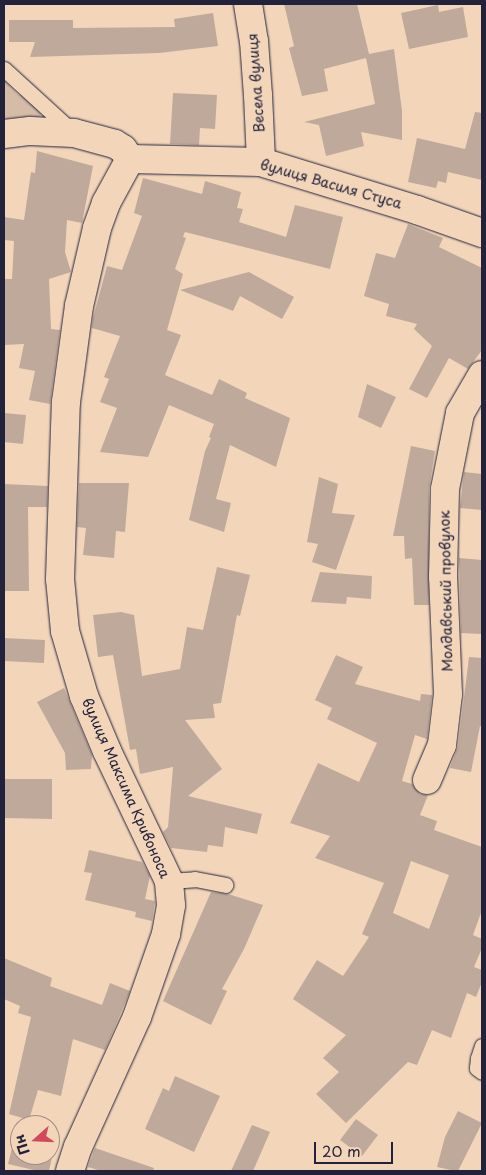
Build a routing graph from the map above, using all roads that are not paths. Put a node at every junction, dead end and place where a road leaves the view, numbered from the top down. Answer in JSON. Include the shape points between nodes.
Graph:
{"nodes":[{"id":1,"x":248,"y":4,"type":"edge"},
{"id":2,"x":4,"y":69,"type":"edge"},
{"id":3,"x":74,"y":133,"type":"junction"},
{"id":4,"x":4,"y":134,"type":"edge"},
{"id":5,"x":130,"y":159,"type":"junction"},
{"id":6,"x":261,"y":162,"type":"junction"},
{"id":7,"x":482,"y":233,"type":"edge"},
{"id":8,"x":482,"y":375,"type":"edge"},
{"id":9,"x":427,"y":780,"type":"dead end"},
{"id":10,"x":169,"y":881,"type":"junction"},
{"id":11,"x":225,"y":885,"type":"dead end"},
{"id":12,"x":482,"y":1046,"type":"edge"},
{"id":13,"x":482,"y":1072,"type":"edge"},
{"id":14,"x":70,"y":1171,"type":"edge"}],
"edges":[{"from":1,"to":6,"type":"street","name":"Весела вулиця","via":[[254,40]]},
{"from":2,"to":3,"type":"lane"},
{"from":3,"to":4,"type":"street","via":[[30,131]]},
{"from":3,"to":5,"type":"street","via":[[115,144]]},
{"from":5,"to":6,"type":"street","name":"вулиця Василя Стуса"},
{"from":5,"to":10,"type":"street","name":"вулиця Максима Кривоноса","via":[[106,203],[97,228],[77,316],[66,402],[60,579],[65,631],[84,696]]},
{"from":6,"to":7,"type":"street","name":"вулиця Василя Стуса"},
{"from":8,"to":9,"type":"street","name":"Молдавський провулок","via":[[460,413],[445,489],[443,577],[448,694],[442,746]]},
{"from":10,"to":11,"type":"lane","via":[[201,880]]},
{"from":10,"to":14,"type":"street","name":"вулиця Максима Кривоноса","via":[[170,917],[159,956],[130,1035]]},
{"from":12,"to":13,"type":"lane","via":[[477,1068]]}]}
